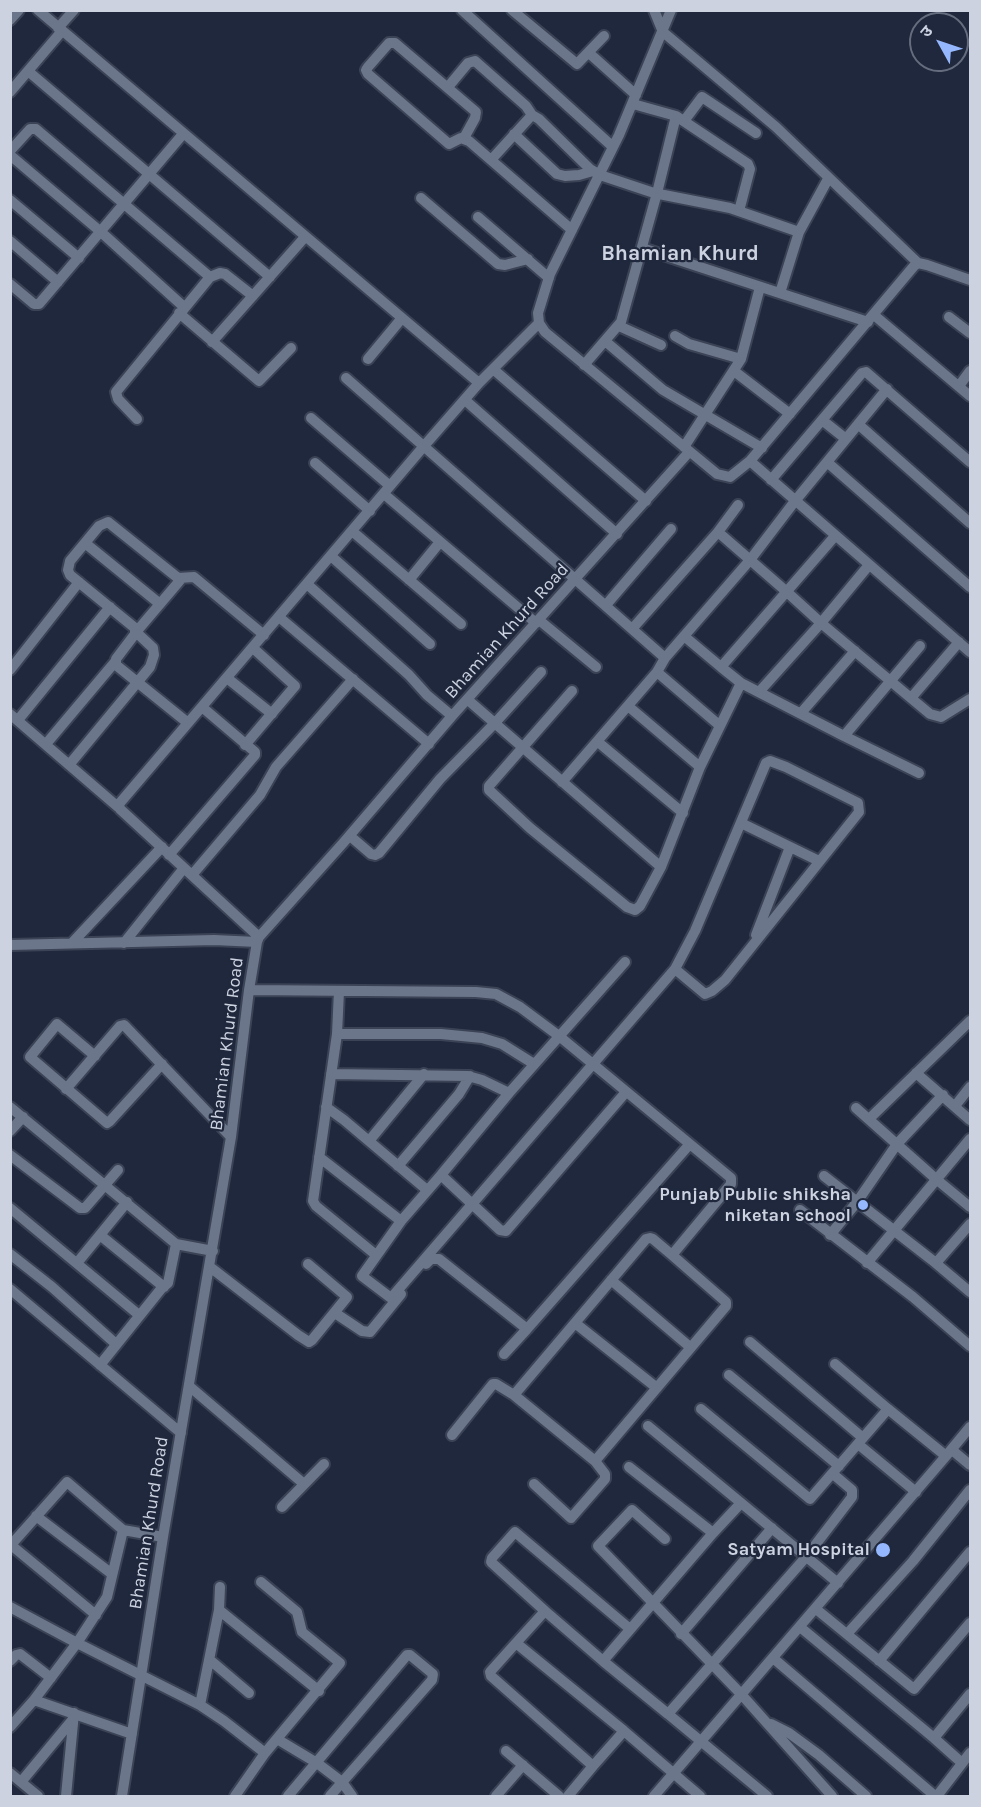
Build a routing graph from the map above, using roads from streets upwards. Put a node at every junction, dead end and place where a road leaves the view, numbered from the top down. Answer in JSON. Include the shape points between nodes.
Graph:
{"nodes":[{"id":1,"x":19,"y":10,"type":"edge"},
{"id":2,"x":38,"y":10,"type":"edge"},
{"id":3,"x":74,"y":10,"type":"edge"},
{"id":4,"x":513,"y":10,"type":"edge"},
{"id":5,"x":654,"y":10,"type":"edge"},
{"id":6,"x":671,"y":10,"type":"edge"},
{"id":7,"x":468,"y":13,"type":"edge"},
{"id":8,"x":10,"y":20,"type":"edge"},
{"id":9,"x":60,"y":29,"type":"junction"},
{"id":10,"x":663,"y":32,"type":"junction"},
{"id":11,"x":604,"y":36,"type":"dead end"},
{"id":12,"x":589,"y":53,"type":"junction"},
{"id":13,"x":28,"y":71,"type":"junction"},
{"id":14,"x":448,"y":87,"type":"junction"},
{"id":15,"x":10,"y":92,"type":"edge"},
{"id":16,"x":634,"y":100,"type":"junction"},
{"id":17,"x":532,"y":115,"type":"junction"},
{"id":18,"x":680,"y":118,"type":"junction"},
{"id":19,"x":756,"y":133,"type":"dead end"},
{"id":20,"x":183,"y":134,"type":"junction"},
{"id":21,"x":514,"y":135,"type":"junction"},
{"id":22,"x":464,"y":138,"type":"junction"},
{"id":23,"x":613,"y":147,"type":"junction"},
{"id":24,"x":10,"y":153,"type":"edge"},
{"id":25,"x":491,"y":160,"type":"junction"},
{"id":26,"x":596,"y":173,"type":"junction"},
{"id":27,"x":150,"y":174,"type":"junction"},
{"id":28,"x":828,"y":179,"type":"junction"},
{"id":29,"x":657,"y":193,"type":"junction"},
{"id":30,"x":420,"y":198,"type":"dead end"},
{"id":31,"x":10,"y":200,"type":"edge"},
{"id":32,"x":124,"y":205,"type":"junction"},
{"id":33,"x":740,"y":211,"type":"junction"},
{"id":34,"x":478,"y":217,"type":"dead end"},
{"id":35,"x":572,"y":230,"type":"junction"},
{"id":36,"x":101,"y":232,"type":"junction"},
{"id":37,"x":799,"y":232,"type":"junction"},
{"id":38,"x":305,"y":237,"type":"junction"},
{"id":39,"x":10,"y":241,"type":"edge"},
{"id":40,"x":642,"y":248,"type":"junction"},
{"id":41,"x":79,"y":258,"type":"junction"},
{"id":42,"x":528,"y":259,"type":"junction"},
{"id":43,"x":918,"y":264,"type":"junction"},
{"id":44,"x":210,"y":277,"type":"junction"},
{"id":45,"x":270,"y":277,"type":"junction"},
{"id":46,"x":969,"y":277,"type":"edge"},
{"id":47,"x":549,"y":278,"type":"junction"},
{"id":48,"x":58,"y":282,"type":"junction"},
{"id":49,"x":10,"y":284,"type":"edge"},
{"id":50,"x":760,"y":286,"type":"junction"},
{"id":51,"x":780,"y":293,"type":"junction"},
{"id":52,"x":253,"y":296,"type":"junction"},
{"id":53,"x":182,"y":310,"type":"junction"},
{"id":54,"x":949,"y":317,"type":"dead end"},
{"id":55,"x":402,"y":318,"type":"junction"},
{"id":56,"x":871,"y":318,"type":"junction"},
{"id":57,"x":538,"y":323,"type":"junction"},
{"id":58,"x":619,"y":326,"type":"junction"},
{"id":59,"x":970,"y":333,"type":"edge"},
{"id":60,"x":675,"y":336,"type":"dead end"},
{"id":61,"x":605,"y":341,"type":"junction"},
{"id":62,"x":212,"y":342,"type":"junction"},
{"id":63,"x":662,"y":345,"type":"dead end"},
{"id":64,"x":291,"y":348,"type":"dead end"},
{"id":65,"x":368,"y":359,"type":"dead end"},
{"id":66,"x":741,"y":359,"type":"junction"},
{"id":67,"x":584,"y":365,"type":"junction"},
{"id":68,"x":494,"y":369,"type":"junction"},
{"id":69,"x":734,"y":371,"type":"junction"},
{"id":70,"x":970,"y":371,"type":"edge"},
{"id":71,"x":346,"y":378,"type":"dead end"},
{"id":72,"x":480,"y":383,"type":"junction"},
{"id":73,"x":959,"y":387,"type":"junction"},
{"id":74,"x":887,"y":389,"type":"junction"},
{"id":75,"x":970,"y":396,"type":"edge"},
{"id":76,"x":465,"y":400,"type":"junction"},
{"id":77,"x":790,"y":414,"type":"junction"},
{"id":78,"x":705,"y":416,"type":"junction"},
{"id":79,"x":311,"y":418,"type":"dead end"},
{"id":80,"x":137,"y":419,"type":"dead end"},
{"id":81,"x":822,"y":420,"type":"junction"},
{"id":82,"x":858,"y":424,"type":"junction"},
{"id":83,"x":846,"y":439,"type":"junction"},
{"id":84,"x":424,"y":446,"type":"junction"},
{"id":85,"x":762,"y":447,"type":"junction"},
{"id":86,"x":687,"y":449,"type":"junction"},
{"id":87,"x":750,"y":461,"type":"junction"},
{"id":88,"x":827,"y":462,"type":"junction"},
{"id":89,"x":970,"y":462,"type":"edge"},
{"id":90,"x":315,"y":463,"type":"dead end"},
{"id":91,"x":771,"y":480,"type":"junction"},
{"id":92,"x":387,"y":490,"type":"junction"},
{"id":93,"x":646,"y":501,"type":"junction"},
{"id":94,"x":795,"y":501,"type":"junction"},
{"id":95,"x":738,"y":505,"type":"dead end"},
{"id":96,"x":370,"y":511,"type":"junction"},
{"id":97,"x":970,"y":523,"type":"edge"},
{"id":98,"x":671,"y":529,"type":"dead end"},
{"id":99,"x":352,"y":531,"type":"junction"},
{"id":100,"x":718,"y":532,"type":"junction"},
{"id":101,"x":617,"y":534,"type":"junction"},
{"id":102,"x":835,"y":536,"type":"junction"},
{"id":103,"x":440,"y":542,"type":"junction"},
{"id":104,"x":85,"y":543,"type":"junction"},
{"id":105,"x":331,"y":556,"type":"junction"},
{"id":106,"x":750,"y":560,"type":"junction"},
{"id":107,"x":869,"y":565,"type":"junction"},
{"id":108,"x":182,"y":578,"type":"junction"},
{"id":109,"x":576,"y":579,"type":"junction"},
{"id":110,"x":409,"y":580,"type":"junction"},
{"id":111,"x":79,"y":582,"type":"junction"},
{"id":112,"x":307,"y":584,"type":"junction"},
{"id":113,"x":970,"y":587,"type":"edge"},
{"id":114,"x":787,"y":592,"type":"junction"},
{"id":115,"x":160,"y":604,"type":"junction"},
{"id":116,"x":606,"y":605,"type":"junction"},
{"id":117,"x":110,"y":607,"type":"junction"},
{"id":118,"x":279,"y":617,"type":"junction"},
{"id":119,"x":537,"y":622,"type":"junction"},
{"id":120,"x":821,"y":623,"type":"junction"},
{"id":121,"x":461,"y":624,"type":"dead end"},
{"id":122,"x":633,"y":629,"type":"junction"},
{"id":123,"x":136,"y":632,"type":"junction"},
{"id":124,"x":264,"y":635,"type":"junction"},
{"id":125,"x":684,"y":636,"type":"junction"},
{"id":126,"x":959,"y":642,"type":"junction"},
{"id":127,"x":430,"y":644,"type":"dead end"},
{"id":128,"x":920,"y":646,"type":"dead end"},
{"id":129,"x":253,"y":648,"type":"junction"},
{"id":130,"x":855,"y":651,"type":"junction"},
{"id":131,"x":970,"y":652,"type":"edge"},
{"id":132,"x":665,"y":658,"type":"junction"},
{"id":133,"x":114,"y":662,"type":"junction"},
{"id":134,"x":596,"y":667,"type":"dead end"},
{"id":135,"x":721,"y":667,"type":"junction"},
{"id":136,"x":10,"y":670,"type":"edge"},
{"id":137,"x":541,"y":672,"type":"dead end"},
{"id":138,"x":657,"y":672,"type":"junction"},
{"id":139,"x":227,"y":678,"type":"junction"},
{"id":140,"x":353,"y":680,"type":"junction"},
{"id":141,"x":890,"y":680,"type":"junction"},
{"id":142,"x":138,"y":683,"type":"junction"},
{"id":143,"x":741,"y":683,"type":"junction"},
{"id":144,"x":572,"y":691,"type":"dead end"},
{"id":145,"x":759,"y":692,"type":"junction"},
{"id":146,"x":911,"y":698,"type":"junction"},
{"id":147,"x":970,"y":699,"type":"edge"},
{"id":148,"x":468,"y":700,"type":"junction"},
{"id":149,"x":628,"y":706,"type":"junction"},
{"id":150,"x":202,"y":707,"type":"junction"},
{"id":151,"x":801,"y":713,"type":"junction"},
{"id":152,"x":272,"y":714,"type":"junction"},
{"id":153,"x":452,"y":716,"type":"junction"},
{"id":154,"x":14,"y":717,"type":"edge"},
{"id":155,"x":188,"y":723,"type":"junction"},
{"id":156,"x":495,"y":723,"type":"junction"},
{"id":157,"x":719,"y":725,"type":"junction"},
{"id":158,"x":844,"y":736,"type":"junction"},
{"id":159,"x":598,"y":742,"type":"junction"},
{"id":160,"x":46,"y":744,"type":"junction"},
{"id":161,"x":245,"y":744,"type":"junction"},
{"id":162,"x":429,"y":744,"type":"junction"},
{"id":163,"x":523,"y":748,"type":"junction"},
{"id":164,"x":69,"y":765,"type":"junction"},
{"id":165,"x":700,"y":767,"type":"junction"},
{"id":166,"x":919,"y":773,"type":"dead end"},
{"id":167,"x":562,"y":782,"type":"junction"},
{"id":168,"x":118,"y":807,"type":"junction"},
{"id":169,"x":683,"y":813,"type":"junction"},
{"id":170,"x":741,"y":823,"type":"junction"},
{"id":171,"x":350,"y":836,"type":"junction"},
{"id":172,"x":790,"y":847,"type":"junction"},
{"id":173,"x":166,"y":851,"type":"junction"},
{"id":174,"x":819,"y":861,"type":"junction"},
{"id":175,"x":661,"y":867,"type":"junction"},
{"id":176,"x":188,"y":872,"type":"junction"},
{"id":177,"x":258,"y":940,"type":"junction"},
{"id":178,"x":72,"y":943,"type":"junction"},
{"id":179,"x":124,"y":943,"type":"junction"},
{"id":180,"x":753,"y":944,"type":"junction"},
{"id":181,"x":10,"y":945,"type":"edge"},
{"id":182,"x":625,"y":962,"type":"dead end"},
{"id":183,"x":675,"y":969,"type":"junction"},
{"id":184,"x":249,"y":990,"type":"junction"},
{"id":185,"x":339,"y":991,"type":"junction"},
{"id":186,"x":970,"y":1021,"type":"edge"},
{"id":187,"x":337,"y":1034,"type":"junction"},
{"id":188,"x":559,"y":1036,"type":"junction"},
{"id":189,"x":95,"y":1056,"type":"junction"},
{"id":190,"x":162,"y":1064,"type":"junction"},
{"id":191,"x":534,"y":1064,"type":"junction"},
{"id":192,"x":593,"y":1064,"type":"junction"},
{"id":193,"x":916,"y":1073,"type":"junction"},
{"id":194,"x":331,"y":1074,"type":"junction"},
{"id":195,"x":424,"y":1074,"type":"junction"},
{"id":196,"x":470,"y":1077,"type":"junction"},
{"id":197,"x":970,"y":1087,"type":"edge"},
{"id":198,"x":66,"y":1089,"type":"junction"},
{"id":199,"x":626,"y":1092,"type":"junction"},
{"id":200,"x":509,"y":1093,"type":"junction"},
{"id":201,"x":943,"y":1095,"type":"junction"},
{"id":202,"x":955,"y":1106,"type":"junction"},
{"id":203,"x":10,"y":1107,"type":"edge"},
{"id":204,"x":326,"y":1107,"type":"junction"},
{"id":205,"x":856,"y":1108,"type":"dead end"},
{"id":206,"x":22,"y":1117,"type":"junction"},
{"id":207,"x":869,"y":1119,"type":"junction"},
{"id":208,"x":970,"y":1120,"type":"edge"},
{"id":209,"x":10,"y":1131,"type":"edge"},
{"id":210,"x":231,"y":1137,"type":"junction"},
{"id":211,"x":970,"y":1139,"type":"edge"},
{"id":212,"x":369,"y":1141,"type":"junction"},
{"id":213,"x":897,"y":1144,"type":"junction"},
{"id":214,"x":690,"y":1145,"type":"junction"},
{"id":215,"x":10,"y":1155,"type":"edge"},
{"id":216,"x":319,"y":1157,"type":"junction"},
{"id":217,"x":398,"y":1166,"type":"junction"},
{"id":218,"x":118,"y":1170,"type":"dead end"},
{"id":219,"x":441,"y":1175,"type":"junction"},
{"id":220,"x":824,"y":1176,"type":"dead end"},
{"id":221,"x":936,"y":1179,"type":"junction"},
{"id":222,"x":106,"y":1185,"type":"junction"},
{"id":223,"x":427,"y":1190,"type":"junction"},
{"id":224,"x":127,"y":1202,"type":"junction"},
{"id":225,"x":857,"y":1202,"type":"junction"},
{"id":226,"x":473,"y":1205,"type":"junction"},
{"id":227,"x":970,"y":1207,"type":"edge"},
{"id":228,"x":10,"y":1208,"type":"edge"},
{"id":229,"x":800,"y":1210,"type":"dead end"},
{"id":230,"x":401,"y":1221,"type":"junction"},
{"id":231,"x":970,"y":1224,"type":"edge"},
{"id":232,"x":894,"y":1230,"type":"junction"},
{"id":233,"x":100,"y":1235,"type":"junction"},
{"id":234,"x":830,"y":1235,"type":"junction"},
{"id":235,"x":176,"y":1244,"type":"junction"},
{"id":236,"x":213,"y":1251,"type":"junction"},
{"id":237,"x":10,"y":1254,"type":"edge"},
{"id":238,"x":672,"y":1254,"type":"junction"},
{"id":239,"x":376,"y":1255,"type":"junction"},
{"id":240,"x":77,"y":1263,"type":"junction"},
{"id":241,"x":867,"y":1263,"type":"junction"},
{"id":242,"x":936,"y":1263,"type":"junction"},
{"id":243,"x":308,"y":1264,"type":"dead end"},
{"id":244,"x":210,"y":1267,"type":"junction"},
{"id":245,"x":611,"y":1280,"type":"junction"},
{"id":246,"x":164,"y":1287,"type":"junction"},
{"id":247,"x":10,"y":1289,"type":"edge"},
{"id":248,"x":970,"y":1292,"type":"edge"},
{"id":249,"x":335,"y":1313,"type":"junction"},
{"id":250,"x":139,"y":1316,"type":"junction"},
{"id":251,"x":575,"y":1323,"type":"junction"},
{"id":252,"x":527,"y":1329,"type":"junction"},
{"id":253,"x":750,"y":1342,"type":"dead end"},
{"id":254,"x":116,"y":1344,"type":"junction"},
{"id":255,"x":970,"y":1346,"type":"edge"},
{"id":256,"x":690,"y":1347,"type":"junction"},
{"id":257,"x":504,"y":1354,"type":"dead end"},
{"id":258,"x":835,"y":1364,"type":"dead end"},
{"id":259,"x":100,"y":1365,"type":"junction"},
{"id":260,"x":729,"y":1375,"type":"dead end"},
{"id":261,"x":189,"y":1386,"type":"junction"},
{"id":262,"x":657,"y":1388,"type":"junction"},
{"id":263,"x":514,"y":1395,"type":"junction"},
{"id":264,"x":700,"y":1409,"type":"dead end"},
{"id":265,"x":888,"y":1409,"type":"junction"},
{"id":266,"x":648,"y":1426,"type":"dead end"},
{"id":267,"x":970,"y":1427,"type":"edge"},
{"id":268,"x":181,"y":1433,"type":"junction"},
{"id":269,"x":452,"y":1435,"type":"dead end"},
{"id":270,"x":861,"y":1441,"type":"junction"},
{"id":271,"x":949,"y":1453,"type":"junction"},
{"id":272,"x":595,"y":1461,"type":"junction"},
{"id":273,"x":324,"y":1464,"type":"dead end"},
{"id":274,"x":970,"y":1465,"type":"edge"},
{"id":275,"x":629,"y":1467,"type":"dead end"},
{"id":276,"x":836,"y":1470,"type":"junction"},
{"id":277,"x":304,"y":1484,"type":"junction"},
{"id":278,"x":534,"y":1484,"type":"dead end"},
{"id":279,"x":970,"y":1490,"type":"edge"},
{"id":280,"x":915,"y":1492,"type":"junction"},
{"id":281,"x":741,"y":1503,"type":"junction"},
{"id":282,"x":282,"y":1507,"type":"dead end"},
{"id":283,"x":36,"y":1516,"type":"junction"},
{"id":284,"x":772,"y":1528,"type":"junction"},
{"id":285,"x":123,"y":1530,"type":"junction"},
{"id":286,"x":713,"y":1533,"type":"junction"},
{"id":287,"x":163,"y":1537,"type":"junction"},
{"id":288,"x":665,"y":1539,"type":"dead end"},
{"id":289,"x":11,"y":1545,"type":"edge"},
{"id":290,"x":970,"y":1552,"type":"edge"},
{"id":291,"x":806,"y":1557,"type":"junction"},
{"id":292,"x":112,"y":1574,"type":"junction"},
{"id":293,"x":261,"y":1582,"type":"dead end"},
{"id":294,"x":838,"y":1583,"type":"junction"},
{"id":295,"x":220,"y":1587,"type":"dead end"},
{"id":296,"x":652,"y":1604,"type":"junction"},
{"id":297,"x":10,"y":1607,"type":"edge"},
{"id":298,"x":816,"y":1609,"type":"junction"},
{"id":299,"x":219,"y":1610,"type":"junction"},
{"id":300,"x":545,"y":1611,"type":"junction"},
{"id":301,"x":96,"y":1615,"type":"junction"},
{"id":302,"x":970,"y":1623,"type":"edge"},
{"id":303,"x":800,"y":1627,"type":"junction"},
{"id":304,"x":630,"y":1629,"type":"junction"},
{"id":305,"x":681,"y":1634,"type":"junction"},
{"id":306,"x":847,"y":1634,"type":"junction"},
{"id":307,"x":516,"y":1642,"type":"junction"},
{"id":308,"x":77,"y":1643,"type":"junction"},
{"id":309,"x":772,"y":1658,"type":"junction"},
{"id":310,"x":210,"y":1660,"type":"junction"},
{"id":311,"x":10,"y":1661,"type":"edge"},
{"id":312,"x":603,"y":1661,"type":"junction"},
{"id":313,"x":879,"y":1661,"type":"junction"},
{"id":314,"x":712,"y":1665,"type":"junction"},
{"id":315,"x":141,"y":1675,"type":"junction"},
{"id":316,"x":51,"y":1678,"type":"junction"},
{"id":317,"x":319,"y":1691,"type":"junction"},
{"id":318,"x":249,"y":1693,"type":"dead end"},
{"id":319,"x":741,"y":1694,"type":"junction"},
{"id":320,"x":970,"y":1694,"type":"edge"},
{"id":321,"x":34,"y":1700,"type":"junction"},
{"id":322,"x":200,"y":1705,"type":"junction"},
{"id":323,"x":669,"y":1714,"type":"junction"},
{"id":324,"x":74,"y":1715,"type":"junction"},
{"id":325,"x":765,"y":1721,"type":"junction"},
{"id":326,"x":10,"y":1727,"type":"edge"},
{"id":327,"x":624,"y":1731,"type":"junction"},
{"id":328,"x":132,"y":1734,"type":"junction"},
{"id":329,"x":934,"y":1738,"type":"junction"},
{"id":330,"x":277,"y":1739,"type":"junction"},
{"id":331,"x":701,"y":1742,"type":"junction"},
{"id":332,"x":506,"y":1751,"type":"dead end"},
{"id":333,"x":265,"y":1753,"type":"junction"},
{"id":334,"x":970,"y":1753,"type":"edge"},
{"id":335,"x":317,"y":1763,"type":"junction"},
{"id":336,"x":962,"y":1763,"type":"junction"},
{"id":337,"x":523,"y":1765,"type":"junction"},
{"id":338,"x":593,"y":1766,"type":"junction"},
{"id":339,"x":10,"y":1773,"type":"edge"},
{"id":340,"x":673,"y":1774,"type":"junction"},
{"id":341,"x":21,"y":1782,"type":"junction"},
{"id":342,"x":342,"y":1782,"type":"junction"},
{"id":343,"x":38,"y":1797,"type":"edge"},
{"id":344,"x":66,"y":1797,"type":"edge"},
{"id":345,"x":122,"y":1797,"type":"edge"},
{"id":346,"x":236,"y":1797,"type":"edge"},
{"id":347,"x":288,"y":1797,"type":"edge"},
{"id":348,"x":330,"y":1797,"type":"edge"},
{"id":349,"x":352,"y":1797,"type":"edge"},
{"id":350,"x":496,"y":1797,"type":"edge"},
{"id":351,"x":559,"y":1797,"type":"edge"},
{"id":352,"x":568,"y":1797,"type":"edge"},
{"id":353,"x":654,"y":1797,"type":"edge"},
{"id":354,"x":700,"y":1797,"type":"edge"},
{"id":355,"x":767,"y":1797,"type":"edge"},
{"id":356,"x":832,"y":1797,"type":"edge"},
{"id":357,"x":866,"y":1797,"type":"edge"},
{"id":358,"x":936,"y":1797,"type":"edge"}],
"edges":[{"from":1,"to":8,"type":"street"},
{"from":2,"to":9,"type":"street"},
{"from":3,"to":9,"type":"street"},
{"from":4,"to":12,"type":"street","via":[[576,64]]},
{"from":5,"to":10,"type":"street"},
{"from":6,"to":10,"type":"street"},
{"from":7,"to":23,"type":"street"},
{"from":9,"to":13,"type":"street"},
{"from":9,"to":20,"type":"street"},
{"from":10,"to":16,"type":"street"},
{"from":10,"to":28,"type":"street","via":[[776,127]]},
{"from":11,"to":12,"type":"street"},
{"from":12,"to":16,"type":"street"},
{"from":13,"to":15,"type":"street"},
{"from":13,"to":27,"type":"street"},
{"from":14,"to":17,"type":"street","via":[[468,63],[475,61]]},
{"from":14,"to":22,"type":"street","via":[[476,112]]},
{"from":14,"to":22,"type":"street","via":[[392,42],[366,70],[449,144]]},
{"from":16,"to":18,"type":"street"},
{"from":16,"to":23,"type":"street"},
{"from":17,"to":21,"type":"street"},
{"from":17,"to":26,"type":"street"},
{"from":18,"to":19,"type":"street","via":[[702,97]]},
{"from":18,"to":29,"type":"street"},
{"from":18,"to":33,"type":"street","via":[[750,166]]},
{"from":20,"to":27,"type":"street"},
{"from":20,"to":38,"type":"street"},
{"from":21,"to":25,"type":"street"},
{"from":21,"to":26,"type":"street","via":[[557,174]]},
{"from":22,"to":25,"type":"street"},
{"from":23,"to":26,"type":"street"},
{"from":24,"to":32,"type":"street","via":[[30,129],[36,129]]},
{"from":24,"to":36,"type":"street"},
{"from":25,"to":35,"type":"street"},
{"from":26,"to":29,"type":"street"},
{"from":26,"to":35,"type":"street"},
{"from":27,"to":32,"type":"street"},
{"from":27,"to":45,"type":"street"},
{"from":28,"to":37,"type":"street"},
{"from":28,"to":43,"type":"street"},
{"from":29,"to":33,"type":"street"},
{"from":29,"to":40,"type":"street"},
{"from":30,"to":42,"type":"street","via":[[498,264]]},
{"from":31,"to":41,"type":"street"},
{"from":32,"to":36,"type":"street"},
{"from":32,"to":44,"type":"street"},
{"from":33,"to":37,"type":"street"},
{"from":34,"to":42,"type":"street"},
{"from":35,"to":47,"type":"street"},
{"from":36,"to":41,"type":"street"},
{"from":36,"to":53,"type":"street"},
{"from":37,"to":51,"type":"street"},
{"from":38,"to":45,"type":"street"},
{"from":38,"to":55,"type":"street"},
{"from":39,"to":48,"type":"street"},
{"from":40,"to":50,"type":"street"},
{"from":40,"to":58,"type":"street"},
{"from":41,"to":48,"type":"street"},
{"from":42,"to":47,"type":"street"},
{"from":43,"to":46,"type":"street"},
{"from":43,"to":56,"type":"street"},
{"from":44,"to":52,"type":"street","via":[[225,274]]},
{"from":44,"to":53,"type":"street"},
{"from":45,"to":52,"type":"street"},
{"from":47,"to":57,"type":"street"},
{"from":48,"to":49,"type":"street","via":[[36,305]]},
{"from":50,"to":51,"type":"street"},
{"from":50,"to":66,"type":"street","name":"Bhamian Khurd Road"},
{"from":51,"to":56,"type":"street"},
{"from":52,"to":62,"type":"street"},
{"from":53,"to":62,"type":"street"},
{"from":53,"to":80,"type":"street","via":[[116,392]]},
{"from":54,"to":59,"type":"street"},
{"from":55,"to":65,"type":"street"},
{"from":55,"to":72,"type":"street"},
{"from":56,"to":73,"type":"street"},
{"from":56,"to":77,"type":"street"},
{"from":57,"to":67,"type":"street"},
{"from":57,"to":68,"type":"street"},
{"from":58,"to":61,"type":"street"},
{"from":58,"to":63,"type":"street"},
{"from":60,"to":66,"type":"street"},
{"from":61,"to":67,"type":"street"},
{"from":61,"to":78,"type":"street","via":[[663,390]]},
{"from":62,"to":64,"type":"street","via":[[259,381]]},
{"from":66,"to":69,"type":"street","name":"Bhamian Khurd Road"},
{"from":67,"to":86,"type":"street"},
{"from":68,"to":72,"type":"street"},
{"from":68,"to":93,"type":"street"},
{"from":69,"to":77,"type":"street"},
{"from":69,"to":78,"type":"street","name":"Bhamian Khurd Road"},
{"from":70,"to":73,"type":"street"},
{"from":71,"to":84,"type":"street"},
{"from":72,"to":76,"type":"street"},
{"from":73,"to":75,"type":"street"},
{"from":74,"to":81,"type":"street","via":[[864,372]]},
{"from":74,"to":82,"type":"street"},
{"from":74,"to":89,"type":"street"},
{"from":76,"to":84,"type":"street"},
{"from":76,"to":101,"type":"street"},
{"from":77,"to":85,"type":"street"},
{"from":78,"to":85,"type":"street"},
{"from":78,"to":86,"type":"street","name":"Bhamian Khurd Road"},
{"from":79,"to":92,"type":"street"},
{"from":81,"to":83,"type":"street"},
{"from":81,"to":91,"type":"street"},
{"from":82,"to":83,"type":"street"},
{"from":82,"to":97,"type":"street"},
{"from":83,"to":88,"type":"street"},
{"from":84,"to":92,"type":"street"},
{"from":84,"to":109,"type":"street"},
{"from":85,"to":87,"type":"street"},
{"from":86,"to":87,"type":"street","via":[[723,477],[736,474]]},
{"from":86,"to":93,"type":"street","name":"Bhamian Khurd Road"},
{"from":87,"to":91,"type":"street"},
{"from":88,"to":94,"type":"street"},
{"from":88,"to":113,"type":"street"},
{"from":90,"to":96,"type":"street"},
{"from":91,"to":94,"type":"street"},
{"from":92,"to":96,"type":"street"},
{"from":92,"to":103,"type":"street"},
{"from":93,"to":101,"type":"street","name":"Bhamian Khurd Road"},
{"from":94,"to":102,"type":"street"},
{"from":94,"to":106,"type":"street"},
{"from":95,"to":100,"type":"street"},
{"from":96,"to":99,"type":"street"},
{"from":98,"to":116,"type":"street"},
{"from":99,"to":105,"type":"street"},
{"from":99,"to":110,"type":"street"},
{"from":100,"to":106,"type":"street"},
{"from":100,"to":122,"type":"street"},
{"from":101,"to":109,"type":"street","name":"Bhamian Khurd Road"},
{"from":102,"to":107,"type":"street"},
{"from":102,"to":114,"type":"street"},
{"from":103,"to":110,"type":"street"},
{"from":103,"to":119,"type":"street"},
{"from":104,"to":108,"type":"street","via":[[99,526],[108,522],[173,575]]},
{"from":104,"to":111,"type":"street","via":[[68,566],[70,575]]},
{"from":104,"to":115,"type":"street"},
{"from":105,"to":112,"type":"street"},
{"from":105,"to":127,"type":"street"},
{"from":106,"to":114,"type":"street"},
{"from":106,"to":125,"type":"street"},
{"from":107,"to":120,"type":"street"},
{"from":107,"to":126,"type":"street"},
{"from":108,"to":115,"type":"street"},
{"from":108,"to":124,"type":"street","via":[[194,577]]},
{"from":109,"to":116,"type":"street"},
{"from":109,"to":119,"type":"street","name":"Bhamian Khurd Road"},
{"from":110,"to":121,"type":"street"},
{"from":111,"to":117,"type":"street"},
{"from":111,"to":136,"type":"street"},
{"from":112,"to":118,"type":"street"},
{"from":112,"to":153,"type":"street"},
{"from":114,"to":120,"type":"street"},
{"from":114,"to":135,"type":"street"},
{"from":115,"to":123,"type":"street"},
{"from":116,"to":122,"type":"street"},
{"from":117,"to":123,"type":"street"},
{"from":117,"to":154,"type":"street"},
{"from":118,"to":124,"type":"street"},
{"from":118,"to":140,"type":"street"},
{"from":119,"to":134,"type":"street"},
{"from":119,"to":148,"type":"street","name":"Bhamian Khurd Road"},
{"from":120,"to":130,"type":"street"},
{"from":120,"to":145,"type":"street"},
{"from":122,"to":132,"type":"street"},
{"from":123,"to":133,"type":"street"},
{"from":123,"to":142,"type":"street","via":[[153,648],[154,655]]},
{"from":124,"to":129,"type":"street"},
{"from":125,"to":132,"type":"street"},
{"from":125,"to":135,"type":"street"},
{"from":126,"to":131,"type":"street"},
{"from":126,"to":146,"type":"street"},
{"from":128,"to":141,"type":"street"},
{"from":129,"to":139,"type":"street"},
{"from":129,"to":152,"type":"street","via":[[295,685]]},
{"from":130,"to":141,"type":"street"},
{"from":130,"to":151,"type":"street"},
{"from":132,"to":138,"type":"street"},
{"from":133,"to":142,"type":"street"},
{"from":133,"to":160,"type":"street"},
{"from":135,"to":143,"type":"street"},
{"from":137,"to":156,"type":"street"},
{"from":138,"to":149,"type":"street"},
{"from":138,"to":157,"type":"street"},
{"from":139,"to":150,"type":"street"},
{"from":139,"to":152,"type":"street"},
{"from":140,"to":162,"type":"street"},
{"from":140,"to":176,"type":"street","via":[[276,767],[260,795]]},
{"from":141,"to":146,"type":"street"},
{"from":141,"to":158,"type":"street"},
{"from":142,"to":155,"type":"street"},
{"from":142,"to":164,"type":"street"},
{"from":143,"to":145,"type":"street"},
{"from":143,"to":157,"type":"street"},
{"from":144,"to":163,"type":"street"},
{"from":145,"to":151,"type":"street"},
{"from":146,"to":147,"type":"street","via":[[938,717]]},
{"from":148,"to":153,"type":"street","name":"Bhamian Khurd Road"},
{"from":148,"to":156,"type":"street"},
{"from":149,"to":159,"type":"street"},
{"from":149,"to":165,"type":"street"},
{"from":150,"to":155,"type":"street"},
{"from":150,"to":161,"type":"street"},
{"from":151,"to":158,"type":"street"},
{"from":152,"to":161,"type":"street"},
{"from":153,"to":162,"type":"street","name":"Bhamian Khurd Road"},
{"from":154,"to":160,"type":"street"},
{"from":155,"to":168,"type":"street"},
{"from":156,"to":163,"type":"street"},
{"from":156,"to":171,"type":"street","via":[[440,779],[377,855]]},
{"from":157,"to":165,"type":"street"},
{"from":158,"to":166,"type":"street"},
{"from":159,"to":167,"type":"street"},
{"from":159,"to":169,"type":"street"},
{"from":160,"to":164,"type":"street"},
{"from":161,"to":173,"type":"street","via":[[255,752],[255,757]]},
{"from":162,"to":171,"type":"street","name":"Bhamian Khurd Road"},
{"from":163,"to":167,"type":"street"},
{"from":163,"to":175,"type":"street","via":[[489,790],[530,828],[632,910],[640,906]]},
{"from":164,"to":168,"type":"street"},
{"from":165,"to":169,"type":"street"},
{"from":167,"to":175,"type":"street"},
{"from":168,"to":173,"type":"street"},
{"from":169,"to":175,"type":"street"},
{"from":170,"to":172,"type":"street"},
{"from":170,"to":174,"type":"street","via":[[770,761],[856,801],[859,812]]},
{"from":170,"to":183,"type":"street"},
{"from":171,"to":177,"type":"street","name":"Bhamian Khurd Road"},
{"from":172,"to":174,"type":"street"},
{"from":172,"to":180,"type":"street"},
{"from":173,"to":176,"type":"street"},
{"from":173,"to":178,"type":"street"},
{"from":174,"to":180,"type":"street"},
{"from":176,"to":177,"type":"street"},
{"from":176,"to":179,"type":"street"},
{"from":177,"to":179,"type":"street"},
{"from":177,"to":184,"type":"street","name":"Bhamian Khurd Road"},
{"from":178,"to":179,"type":"street"},
{"from":178,"to":181,"type":"street"},
{"from":180,"to":183,"type":"street","via":[[709,993]]},
{"from":182,"to":188,"type":"street"},
{"from":183,"to":192,"type":"street"},
{"from":184,"to":185,"type":"street"},
{"from":184,"to":210,"type":"street","name":"Bhamian Khurd Road"},
{"from":185,"to":187,"type":"street"},
{"from":185,"to":188,"type":"street","via":[[496,994],[520,1006]]},
{"from":186,"to":193,"type":"street"},
{"from":187,"to":191,"type":"street","via":[[483,1038],[502,1044]]},
{"from":187,"to":194,"type":"street"},
{"from":188,"to":191,"type":"street"},
{"from":188,"to":192,"type":"street"},
{"from":189,"to":190,"type":"street","via":[[124,1025]]},
{"from":189,"to":198,"type":"street"},
{"from":189,"to":198,"type":"street","via":[[57,1024],[31,1053],[31,1060]]},
{"from":190,"to":198,"type":"street","via":[[108,1123]]},
{"from":190,"to":210,"type":"street"},
{"from":191,"to":200,"type":"street"},
{"from":192,"to":199,"type":"street"},
{"from":192,"to":226,"type":"street"},
{"from":193,"to":201,"type":"street"},
{"from":193,"to":207,"type":"street"},
{"from":194,"to":195,"type":"street"},
{"from":194,"to":204,"type":"street"},
{"from":195,"to":196,"type":"street"},
{"from":195,"to":212,"type":"street"},
{"from":196,"to":200,"type":"street"},
{"from":196,"to":217,"type":"street"},
{"from":197,"to":202,"type":"street"},
{"from":199,"to":214,"type":"street"},
{"from":199,"to":226,"type":"street","via":[[506,1231]]},
{"from":200,"to":219,"type":"street"},
{"from":201,"to":202,"type":"street"},
{"from":201,"to":213,"type":"street"},
{"from":202,"to":208,"type":"street"},
{"from":203,"to":206,"type":"street"},
{"from":204,"to":212,"type":"street"},
{"from":204,"to":216,"type":"street"},
{"from":205,"to":207,"type":"street"},
{"from":206,"to":209,"type":"street"},
{"from":206,"to":222,"type":"street"},
{"from":207,"to":213,"type":"street"},
{"from":210,"to":236,"type":"street","name":"Bhamian Khurd Road"},
{"from":211,"to":221,"type":"street"},
{"from":212,"to":217,"type":"street"},
{"from":213,"to":221,"type":"street"},
{"from":213,"to":225,"type":"street"},
{"from":214,"to":238,"type":"street","via":[[732,1182]]},
{"from":214,"to":252,"type":"street"},
{"from":215,"to":222,"type":"street","via":[[78,1208],[85,1208]]},
{"from":216,"to":230,"type":"street"},
{"from":216,"to":239,"type":"street","via":[[314,1204]]},
{"from":217,"to":223,"type":"street"},
{"from":218,"to":222,"type":"street"},
{"from":219,"to":223,"type":"street"},
{"from":219,"to":226,"type":"street"},
{"from":220,"to":225,"type":"street"},
{"from":221,"to":227,"type":"street"},
{"from":221,"to":232,"type":"street"},
{"from":222,"to":224,"type":"street"},
{"from":223,"to":230,"type":"street"},
{"from":224,"to":233,"type":"street"},
{"from":224,"to":235,"type":"street"},
{"from":225,"to":232,"type":"street"},
{"from":225,"to":234,"type":"street"},
{"from":226,"to":239,"type":"street","via":[[392,1298],[362,1276]]},
{"from":228,"to":240,"type":"street"},
{"from":229,"to":234,"type":"street"},
{"from":230,"to":239,"type":"street"},
{"from":231,"to":242,"type":"street"},
{"from":232,"to":241,"type":"street"},
{"from":232,"to":242,"type":"street"},
{"from":233,"to":240,"type":"street"},
{"from":233,"to":246,"type":"street"},
{"from":234,"to":241,"type":"street"},
{"from":235,"to":236,"type":"street"},
{"from":235,"to":246,"type":"street","via":[[169,1281]]},
{"from":236,"to":244,"type":"street","name":"Bhamian Khurd Road"},
{"from":237,"to":254,"type":"street"},
{"from":238,"to":245,"type":"street","via":[[648,1238]]},
{"from":238,"to":256,"type":"street","via":[[727,1304]]},
{"from":240,"to":250,"type":"street"},
{"from":241,"to":255,"type":"street"},
{"from":242,"to":248,"type":"street"},
{"from":243,"to":249,"type":"street","via":[[346,1295]]},
{"from":244,"to":249,"type":"street","via":[[306,1340],[312,1340]]},
{"from":244,"to":261,"type":"street","name":"Bhamian Khurd Road"},
{"from":245,"to":251,"type":"street"},
{"from":245,"to":256,"type":"street"},
{"from":246,"to":250,"type":"street"},
{"from":247,"to":259,"type":"street"},
{"from":249,"to":252,"type":"street","via":[[370,1332],[435,1258]]},
{"from":250,"to":254,"type":"street"},
{"from":251,"to":262,"type":"street"},
{"from":251,"to":263,"type":"street"},
{"from":252,"to":257,"type":"street"},
{"from":253,"to":270,"type":"street"},
{"from":254,"to":259,"type":"street"},
{"from":256,"to":262,"type":"street"},
{"from":258,"to":265,"type":"street"},
{"from":259,"to":268,"type":"street"},
{"from":260,"to":276,"type":"street"},
{"from":261,"to":268,"type":"street","name":"Bhamian Khurd Road"},
{"from":261,"to":277,"type":"street"},
{"from":262,"to":272,"type":"street"},
{"from":263,"to":269,"type":"street","via":[[493,1384]]},
{"from":263,"to":272,"type":"street"},
{"from":264,"to":276,"type":"street","via":[[808,1498]]},
{"from":265,"to":270,"type":"street"},
{"from":265,"to":271,"type":"street"},
{"from":266,"to":281,"type":"street"},
{"from":267,"to":271,"type":"street"},
{"from":268,"to":287,"type":"street","name":"Bhamian Khurd Road"},
{"from":270,"to":276,"type":"street"},
{"from":270,"to":280,"type":"street"},
{"from":271,"to":274,"type":"street"},
{"from":271,"to":280,"type":"street"},
{"from":272,"to":278,"type":"street","via":[[605,1479],[571,1518]]},
{"from":273,"to":277,"type":"street"},
{"from":275,"to":286,"type":"street"},
{"from":276,"to":291,"type":"street","via":[[853,1495]]},
{"from":277,"to":282,"type":"street"},
{"from":279,"to":306,"type":"street"},
{"from":280,"to":294,"type":"street"},
{"from":281,"to":284,"type":"street"},
{"from":281,"to":286,"type":"street"},
{"from":283,"to":285,"type":"street","via":[[67,1482]]},
{"from":283,"to":289,"type":"street"},
{"from":283,"to":292,"type":"street"},
{"from":284,"to":291,"type":"street"},
{"from":284,"to":305,"type":"street"},
{"from":285,"to":287,"type":"street"},
{"from":285,"to":292,"type":"street"},
{"from":286,"to":296,"type":"street"},
{"from":287,"to":315,"type":"street","name":"Bhamian Khurd Road"},
{"from":288,"to":296,"type":"street","via":[[632,1510],[598,1546]]},
{"from":289,"to":301,"type":"street"},
{"from":290,"to":313,"type":"street"},
{"from":291,"to":294,"type":"street"},
{"from":291,"to":314,"type":"street"},
{"from":292,"to":301,"type":"street","via":[[108,1597]]},
{"from":293,"to":317,"type":"street","via":[[298,1613],[302,1632],[340,1662]]},
{"from":294,"to":298,"type":"street"},
{"from":295,"to":299,"type":"street"},
{"from":296,"to":304,"type":"street"},
{"from":296,"to":305,"type":"street"},
{"from":297,"to":308,"type":"street"},
{"from":298,"to":303,"type":"street"},
{"from":298,"to":306,"type":"street"},
{"from":299,"to":310,"type":"street"},
{"from":299,"to":317,"type":"street"},
{"from":300,"to":304,"type":"street","via":[[491,1561],[515,1532]]},
{"from":300,"to":307,"type":"street"},
{"from":300,"to":312,"type":"street"},
{"from":301,"to":308,"type":"street"},
{"from":302,"to":313,"type":"street","via":[[913,1689]]},
{"from":303,"to":309,"type":"street"},
{"from":303,"to":329,"type":"street"},
{"from":304,"to":312,"type":"street"},
{"from":305,"to":314,"type":"street"},
{"from":306,"to":313,"type":"street"},
{"from":307,"to":327,"type":"street"},
{"from":307,"to":338,"type":"street","via":[[490,1675]]},
{"from":308,"to":315,"type":"street"},
{"from":308,"to":316,"type":"street"},
{"from":309,"to":319,"type":"street"},
{"from":309,"to":358,"type":"street"},
{"from":310,"to":318,"type":"street"},
{"from":310,"to":322,"type":"street"},
{"from":311,"to":316,"type":"street","via":[[20,1654]]},
{"from":312,"to":323,"type":"street"},
{"from":314,"to":319,"type":"street"},
{"from":314,"to":323,"type":"street"},
{"from":315,"to":322,"type":"street"},
{"from":315,"to":328,"type":"street","name":"Bhamian Khurd Road"},
{"from":316,"to":321,"type":"street"},
{"from":317,"to":330,"type":"street"},
{"from":319,"to":325,"type":"street"},
{"from":319,"to":331,"type":"street"},
{"from":320,"to":329,"type":"street"},
{"from":321,"to":324,"type":"street"},
{"from":321,"to":326,"type":"street"},
{"from":322,"to":333,"type":"street"},
{"from":323,"to":331,"type":"street"},
{"from":324,"to":328,"type":"street"},
{"from":324,"to":341,"type":"street"},
{"from":324,"to":344,"type":"street"},
{"from":325,"to":356,"type":"street"},
{"from":325,"to":357,"type":"street","via":[[819,1755]]},
{"from":327,"to":338,"type":"street"},
{"from":327,"to":340,"type":"street"},
{"from":328,"to":345,"type":"street","name":"Bhamian Khurd Road"},
{"from":329,"to":336,"type":"street"},
{"from":330,"to":333,"type":"street"},
{"from":330,"to":335,"type":"street"},
{"from":331,"to":340,"type":"street"},
{"from":331,"to":355,"type":"street"},
{"from":332,"to":337,"type":"street"},
{"from":333,"to":346,"type":"street"},
{"from":334,"to":336,"type":"street"},
{"from":335,"to":342,"type":"street"},
{"from":335,"to":342,"type":"street","via":[[406,1655],[410,1655],[433,1674],[432,1680]]},
{"from":335,"to":347,"type":"street"},
{"from":336,"to":358,"type":"street"},
{"from":337,"to":350,"type":"street"},
{"from":337,"to":351,"type":"street"},
{"from":338,"to":352,"type":"street"},
{"from":339,"to":341,"type":"street"},
{"from":340,"to":353,"type":"street"},
{"from":340,"to":354,"type":"street"},
{"from":341,"to":343,"type":"street"},
{"from":342,"to":348,"type":"street"},
{"from":342,"to":349,"type":"street"}]}
